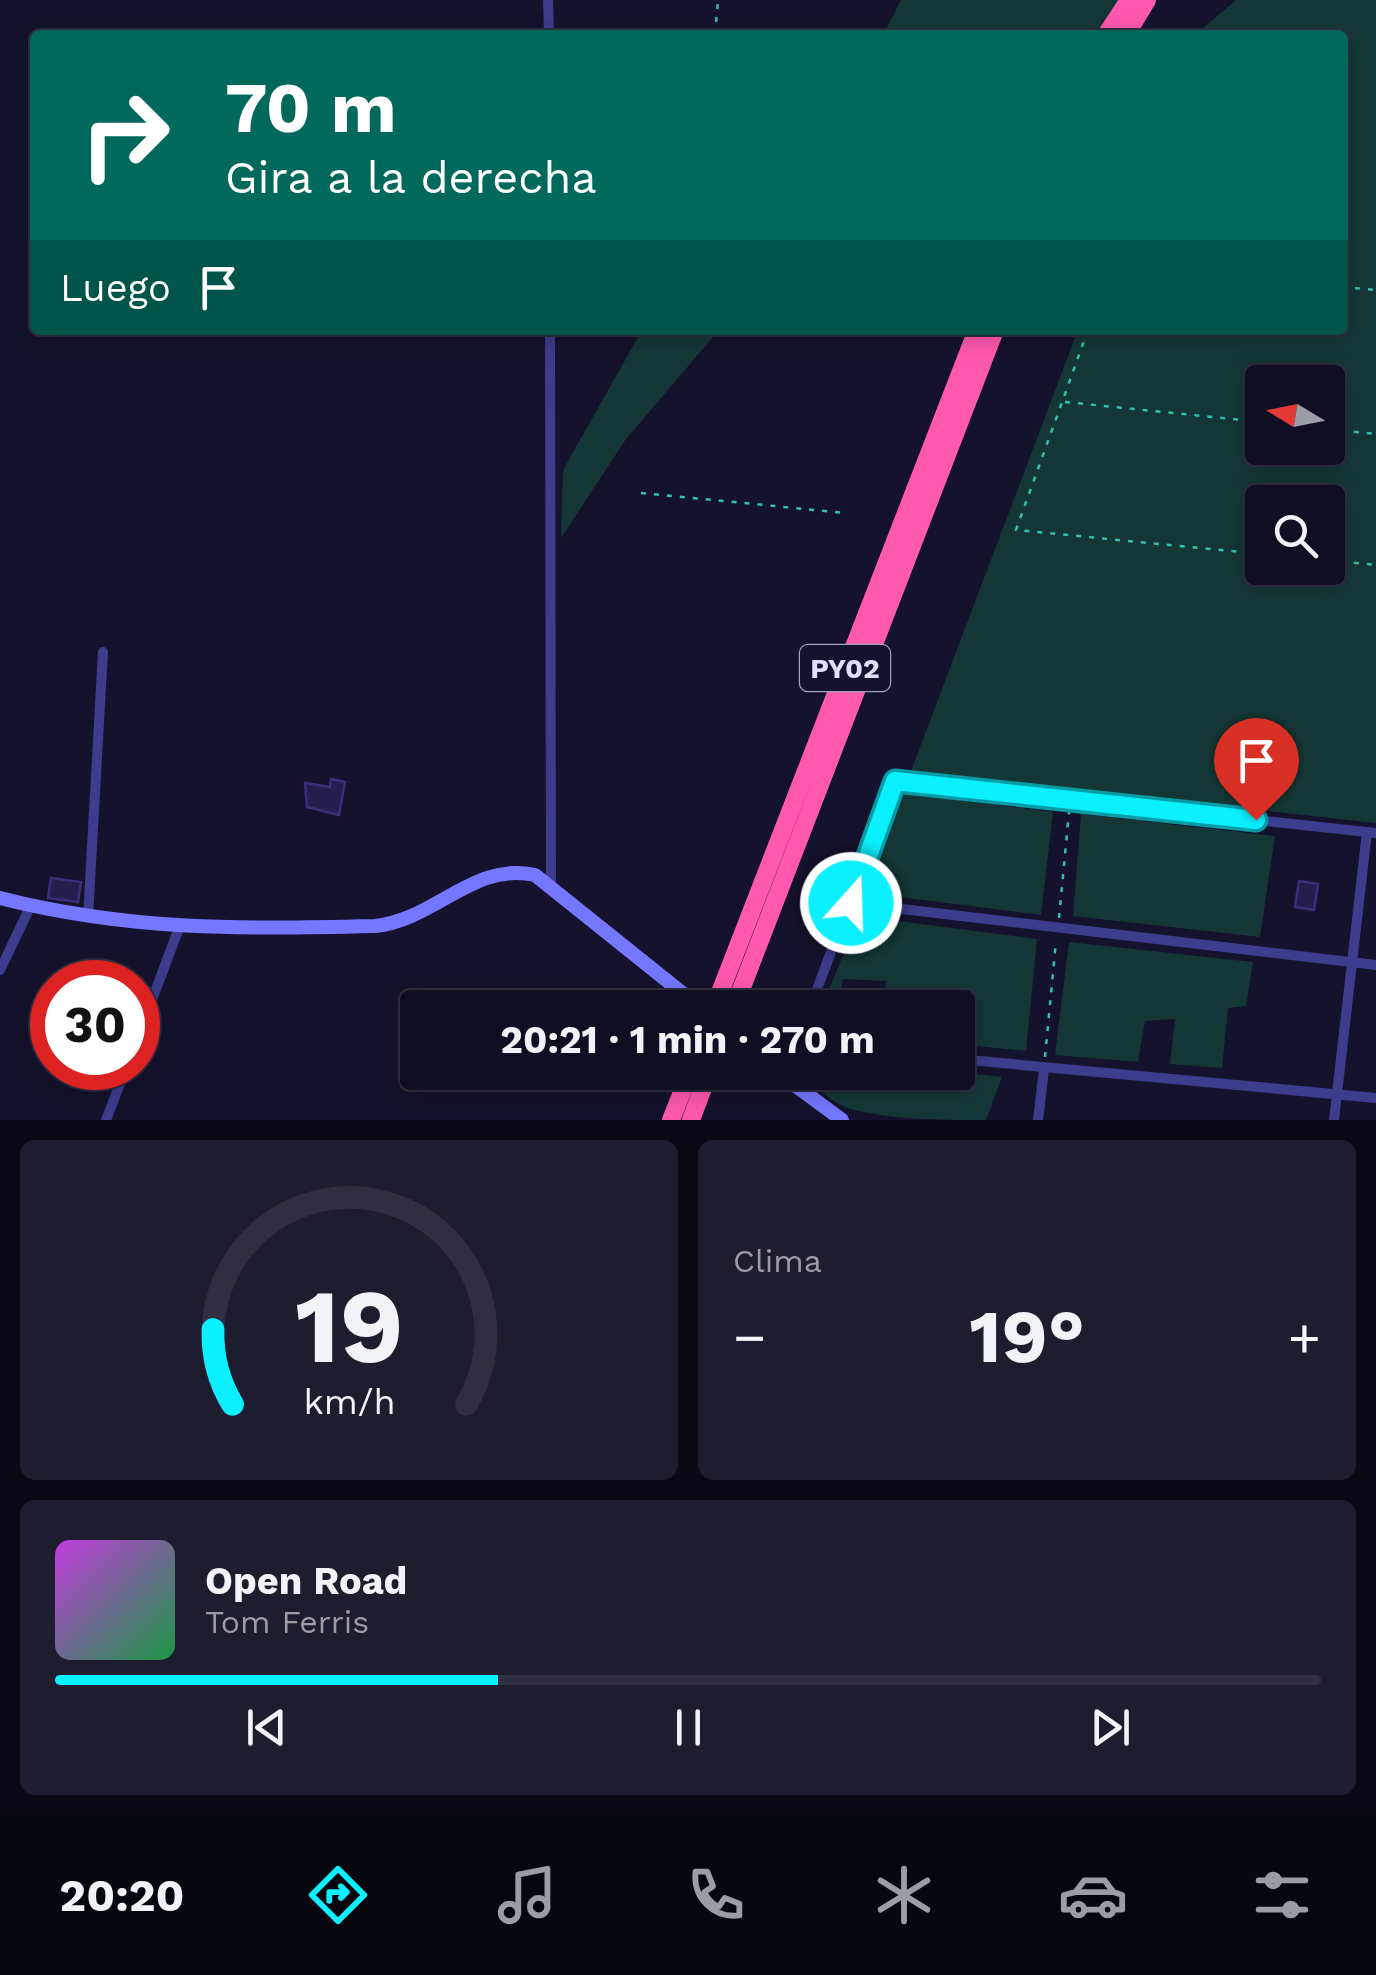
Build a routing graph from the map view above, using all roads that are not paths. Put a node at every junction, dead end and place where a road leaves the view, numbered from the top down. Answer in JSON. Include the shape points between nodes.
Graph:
{"nodes":[{"id":1,"x":548,"y":0,"type":"edge"},
{"id":2,"x":1128,"y":0,"type":"edge"},
{"id":3,"x":1146,"y":0,"type":"edge"},
{"id":4,"x":549,"y":30,"type":"edge"},
{"id":5,"x":1109,"y":30,"type":"edge"},
{"id":6,"x":1129,"y":30,"type":"edge"},
{"id":7,"x":550,"y":335,"type":"edge"},
{"id":8,"x":975,"y":335,"type":"edge"},
{"id":9,"x":993,"y":335,"type":"edge"},
{"id":10,"x":104,"y":652,"type":"dead end"},
{"id":11,"x":1371,"y":833,"type":"edge"},
{"id":12,"x":551,"y":889,"type":"junction"},
{"id":13,"x":0,"y":898,"type":"edge"},
{"id":14,"x":851,"y":903,"type":"junction"},
{"id":15,"x":31,"y":906,"type":"junction"},
{"id":16,"x":88,"y":917,"type":"junction"},
{"id":17,"x":180,"y":928,"type":"junction"},
{"id":18,"x":1352,"y":963,"type":"junction"},
{"id":19,"x":1376,"y":965,"type":"edge"},
{"id":20,"x":0,"y":970,"type":"edge"},
{"id":21,"x":160,"y":980,"type":"edge"},
{"id":22,"x":677,"y":990,"type":"edge"},
{"id":23,"x":721,"y":990,"type":"edge"},
{"id":24,"x":741,"y":990,"type":"edge"},
{"id":25,"x":817,"y":990,"type":"edge"},
{"id":26,"x":975,"y":1060,"type":"edge"},
{"id":27,"x":1044,"y":1069,"type":"junction"},
{"id":28,"x":118,"y":1090,"type":"edge"},
{"id":29,"x":683,"y":1090,"type":"edge"},
{"id":30,"x":702,"y":1090,"type":"edge"},
{"id":31,"x":803,"y":1090,"type":"edge"},
{"id":32,"x":1337,"y":1094,"type":"junction"},
{"id":33,"x":1376,"y":1098,"type":"edge"},
{"id":34,"x":106,"y":1120,"type":"edge"},
{"id":35,"x":671,"y":1120,"type":"edge"},
{"id":36,"x":691,"y":1120,"type":"edge"},
{"id":37,"x":842,"y":1120,"type":"edge"},
{"id":38,"x":1038,"y":1120,"type":"edge"},
{"id":39,"x":1334,"y":1120,"type":"edge"}],
"edges":[{"from":1,"to":4,"type":"street"},
{"from":2,"to":5,"type":"highway"},
{"from":3,"to":6,"type":"highway"},
{"from":7,"to":12,"type":"street"},
{"from":8,"to":23,"type":"highway","number":"PY02"},
{"from":9,"to":24,"type":"highway","number":"PY02"},
{"from":10,"to":16,"type":"street"},
{"from":11,"to":14,"type":"street","via":[[895,781]]},
{"from":11,"to":18,"type":"street"},
{"from":12,"to":17,"type":"street","via":[[534,874],[512,870],[494,872],[398,924]]},
{"from":12,"to":22,"type":"street"},
{"from":13,"to":15,"type":"street"},
{"from":14,"to":18,"type":"street"},
{"from":14,"to":25,"type":"street"},
{"from":15,"to":16,"type":"street"},
{"from":15,"to":20,"type":"street"},
{"from":16,"to":17,"type":"street"},
{"from":17,"to":21,"type":"street"},
{"from":18,"to":19,"type":"street"},
{"from":18,"to":32,"type":"street"},
{"from":26,"to":27,"type":"street"},
{"from":27,"to":32,"type":"street"},
{"from":27,"to":38,"type":"street"},
{"from":28,"to":34,"type":"street"},
{"from":29,"to":35,"type":"highway"},
{"from":30,"to":36,"type":"highway"},
{"from":31,"to":37,"type":"street"},
{"from":32,"to":33,"type":"street"},
{"from":32,"to":39,"type":"street"}]}
